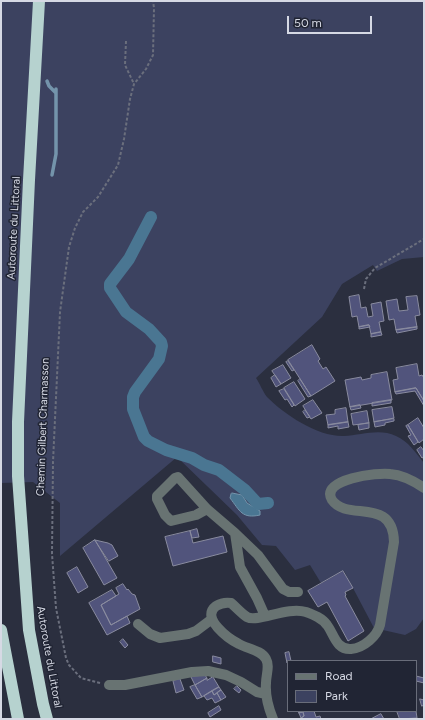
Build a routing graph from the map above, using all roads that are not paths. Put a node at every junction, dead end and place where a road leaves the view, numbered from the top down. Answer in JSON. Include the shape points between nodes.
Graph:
{"nodes":[{"id":1,"x":39,"y":1,"type":"edge"},
{"id":2,"x":424,"y":488,"type":"edge"},
{"id":3,"x":206,"y":509,"type":"junction"},
{"id":4,"x":235,"y":533,"type":"junction"},
{"id":5,"x":298,"y":592,"type":"dead end"},
{"id":6,"x":265,"y":616,"type":"junction"},
{"id":7,"x":212,"y":619,"type":"junction"},
{"id":8,"x":138,"y":624,"type":"dead end"},
{"id":9,"x":1,"y":630,"type":"edge"},
{"id":10,"x":109,"y":685,"type":"road end"},
{"id":11,"x":266,"y":694,"type":"junction"},
{"id":12,"x":18,"y":719,"type":"edge"},
{"id":13,"x":47,"y":719,"type":"edge"},
{"id":14,"x":273,"y":719,"type":"edge"}],
"edges":[{"from":1,"to":13,"type":"highway","name":"Autoroute du Littoral","via":[[18,407],[18,476],[29,630]]},
{"from":2,"to":6,"type":"street","via":[[400,476],[381,473],[343,481],[330,492],[338,506],[375,513],[388,521],[393,529],[394,542],[378,631],[367,642],[352,649],[345,648],[339,645],[327,625],[316,616],[298,610]]},
{"from":3,"to":3,"type":"street","via":[[178,477],[157,496],[171,522],[196,516]]},
{"from":3,"to":4,"type":"street"},
{"from":4,"to":5,"type":"street","via":[[258,555],[283,589]]},
{"from":4,"to":6,"type":"street","via":[[240,567]]},
{"from":6,"to":7,"type":"street","via":[[257,619],[247,616],[231,603],[225,602],[212,610]]},
{"from":7,"to":8,"type":"street","via":[[188,634],[160,638]]},
{"from":7,"to":11,"type":"street","via":[[227,636],[265,656],[268,663]]},
{"from":9,"to":12,"type":"highway"},
{"from":10,"to":11,"type":"street","via":[[125,685],[208,671],[226,675],[257,692]]},
{"from":11,"to":14,"type":"street"}]}
